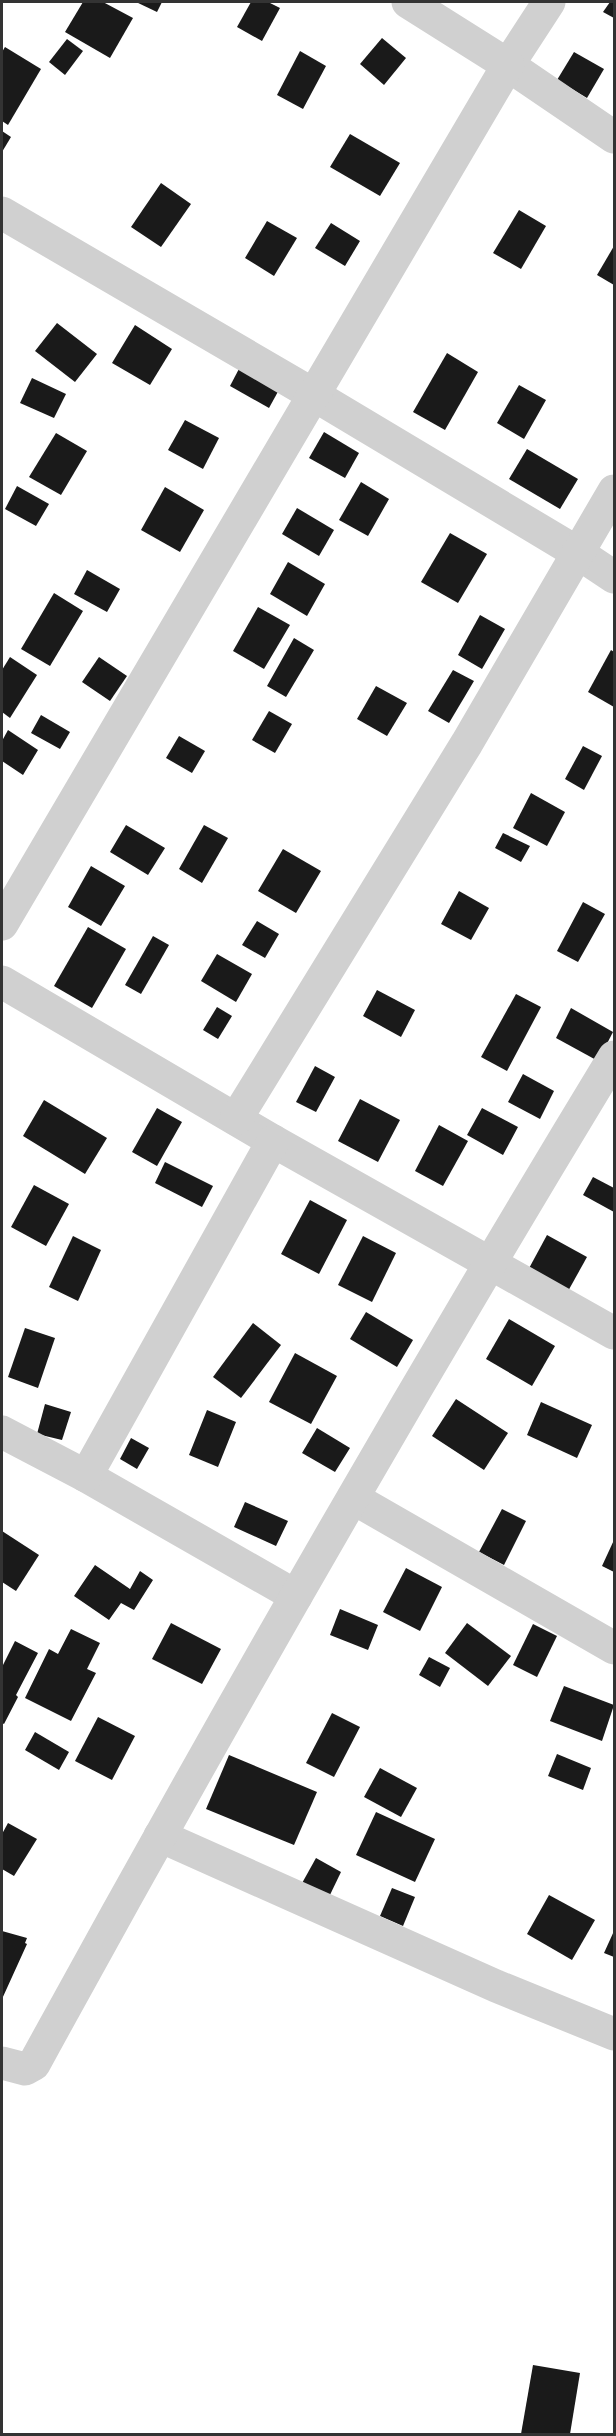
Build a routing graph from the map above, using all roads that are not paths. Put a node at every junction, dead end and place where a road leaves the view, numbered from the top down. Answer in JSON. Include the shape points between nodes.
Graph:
{"nodes":[{"id":1,"x":408,"y":2,"type":"edge"},
{"id":2,"x":549,"y":2,"type":"edge"},
{"id":3,"x":508,"y":65,"type":"junction"},
{"id":4,"x":615,"y":137,"type":"edge"},
{"id":5,"x":2,"y":213,"type":"edge"},
{"id":6,"x":314,"y":395,"type":"junction"},
{"id":7,"x":615,"y":491,"type":"edge"},
{"id":8,"x":578,"y":553,"type":"junction"},
{"id":9,"x":615,"y":577,"type":"edge"},
{"id":10,"x":2,"y":924,"type":"edge"},
{"id":11,"x":2,"y":982,"type":"edge"},
{"id":12,"x":615,"y":1058,"type":"edge"},
{"id":13,"x":236,"y":1119,"type":"junction"},
{"id":14,"x":273,"y":1141,"type":"junction"},
{"id":15,"x":489,"y":1263,"type":"junction"},
{"id":16,"x":615,"y":1333,"type":"edge"},
{"id":17,"x":2,"y":1432,"type":"edge"},
{"id":18,"x":86,"y":1476,"type":"junction"},
{"id":19,"x":353,"y":1498,"type":"junction"},
{"id":20,"x":296,"y":1596,"type":"junction"},
{"id":21,"x":615,"y":1648,"type":"edge"},
{"id":22,"x":160,"y":1836,"type":"junction"},
{"id":23,"x":615,"y":2034,"type":"edge"},
{"id":24,"x":2,"y":2062,"type":"edge"}],
"edges":[{"from":1,"to":3,"type":"street"},
{"from":2,"to":3,"type":"street"},
{"from":3,"to":4,"type":"street"},
{"from":3,"to":6,"type":"street"},
{"from":5,"to":6,"type":"street"},
{"from":6,"to":8,"type":"street"},
{"from":6,"to":10,"type":"street"},
{"from":7,"to":8,"type":"street"},
{"from":8,"to":9,"type":"street"},
{"from":8,"to":13,"type":"street","via":[[467,743]]},
{"from":11,"to":13,"type":"street"},
{"from":12,"to":15,"type":"street"},
{"from":13,"to":14,"type":"street"},
{"from":14,"to":15,"type":"street"},
{"from":14,"to":18,"type":"street"},
{"from":15,"to":16,"type":"street"},
{"from":15,"to":19,"type":"street"},
{"from":17,"to":18,"type":"street"},
{"from":18,"to":20,"type":"street"},
{"from":19,"to":20,"type":"street"},
{"from":19,"to":21,"type":"street"},
{"from":20,"to":22,"type":"street"},
{"from":22,"to":23,"type":"street","via":[[496,1986]]},
{"from":22,"to":24,"type":"street","via":[[34,2064],[25,2069]]}]}
